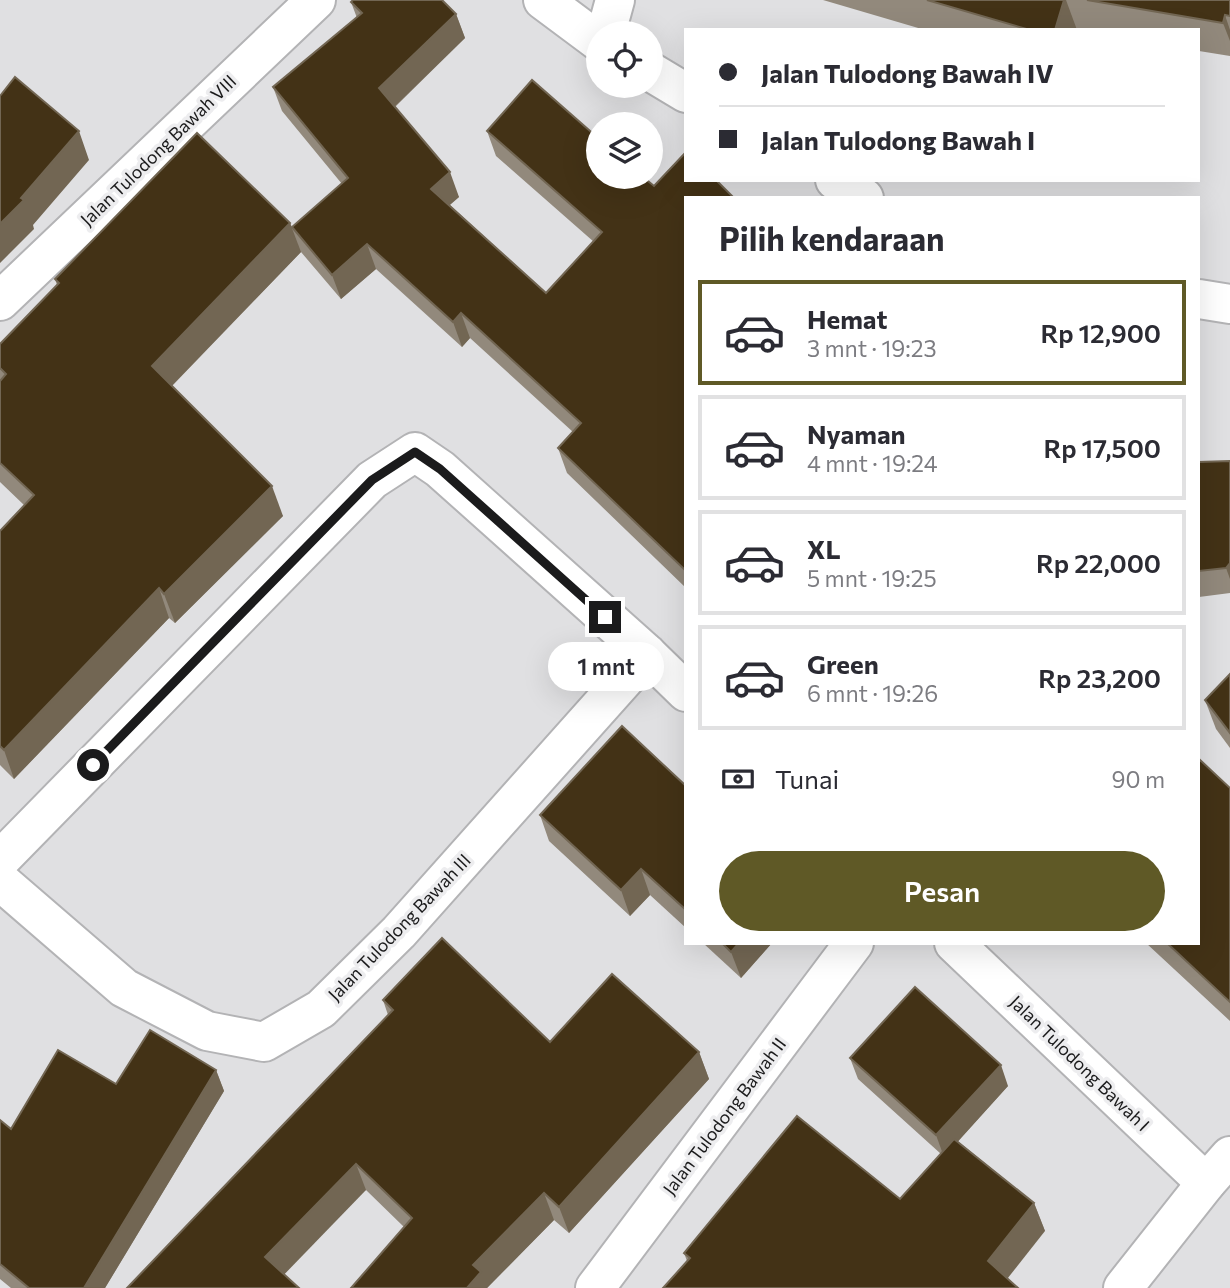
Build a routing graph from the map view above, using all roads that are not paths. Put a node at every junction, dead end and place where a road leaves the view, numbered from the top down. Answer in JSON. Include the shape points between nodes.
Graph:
{"nodes":[{"id":1,"x":316,"y":0,"type":"edge"},
{"id":2,"x":615,"y":0,"type":"edge"},
{"id":3,"x":562,"y":5,"type":"edge"},
{"id":4,"x":609,"y":21,"type":"edge"},
{"id":5,"x":586,"y":29,"type":"edge"},
{"id":6,"x":663,"y":79,"type":"edge"},
{"id":7,"x":684,"y":92,"type":"edge"},
{"id":8,"x":838,"y":182,"type":"edge"},
{"id":9,"x":861,"y":196,"type":"edge"},
{"id":10,"x":1200,"y":299,"type":"edge"},
{"id":11,"x":0,"y":301,"type":"edge"},
{"id":12,"x":1230,"y":304,"type":"edge"},
{"id":13,"x":647,"y":654,"type":"junction"},
{"id":14,"x":684,"y":690,"type":"edge"},
{"id":15,"x":0,"y":860,"type":"edge"},
{"id":16,"x":0,"y":881,"type":"edge"},
{"id":17,"x":852,"y":945,"type":"edge"},
{"id":18,"x":956,"y":945,"type":"edge"},
{"id":19,"x":1218,"y":1170,"type":"edge"},
{"id":20,"x":1132,"y":1284,"type":"edge"},
{"id":21,"x":595,"y":1288,"type":"edge"}],
"edges":[{"from":1,"to":11,"type":"street","name":"Jalan Tulodong Bawah VIII"},
{"from":2,"to":4,"type":"street"},
{"from":3,"to":5,"type":"street"},
{"from":6,"to":7,"type":"street"},
{"from":8,"to":9,"type":"street"},
{"from":10,"to":12,"type":"street"},
{"from":13,"to":14,"type":"street"},
{"from":13,"to":15,"type":"street","via":[[440,469],[415,452],[372,480]]},
{"from":13,"to":16,"type":"street","name":"Jalan Tulodong Bawah III","via":[[399,932],[321,1009],[264,1042],[206,1031],[124,988]]},
{"from":17,"to":21,"type":"street","name":"Jalan Tulodong Bawah II"},
{"from":18,"to":19,"type":"street","name":"Jalan Tulodong Bawah I"},
{"from":19,"to":20,"type":"street"}]}
